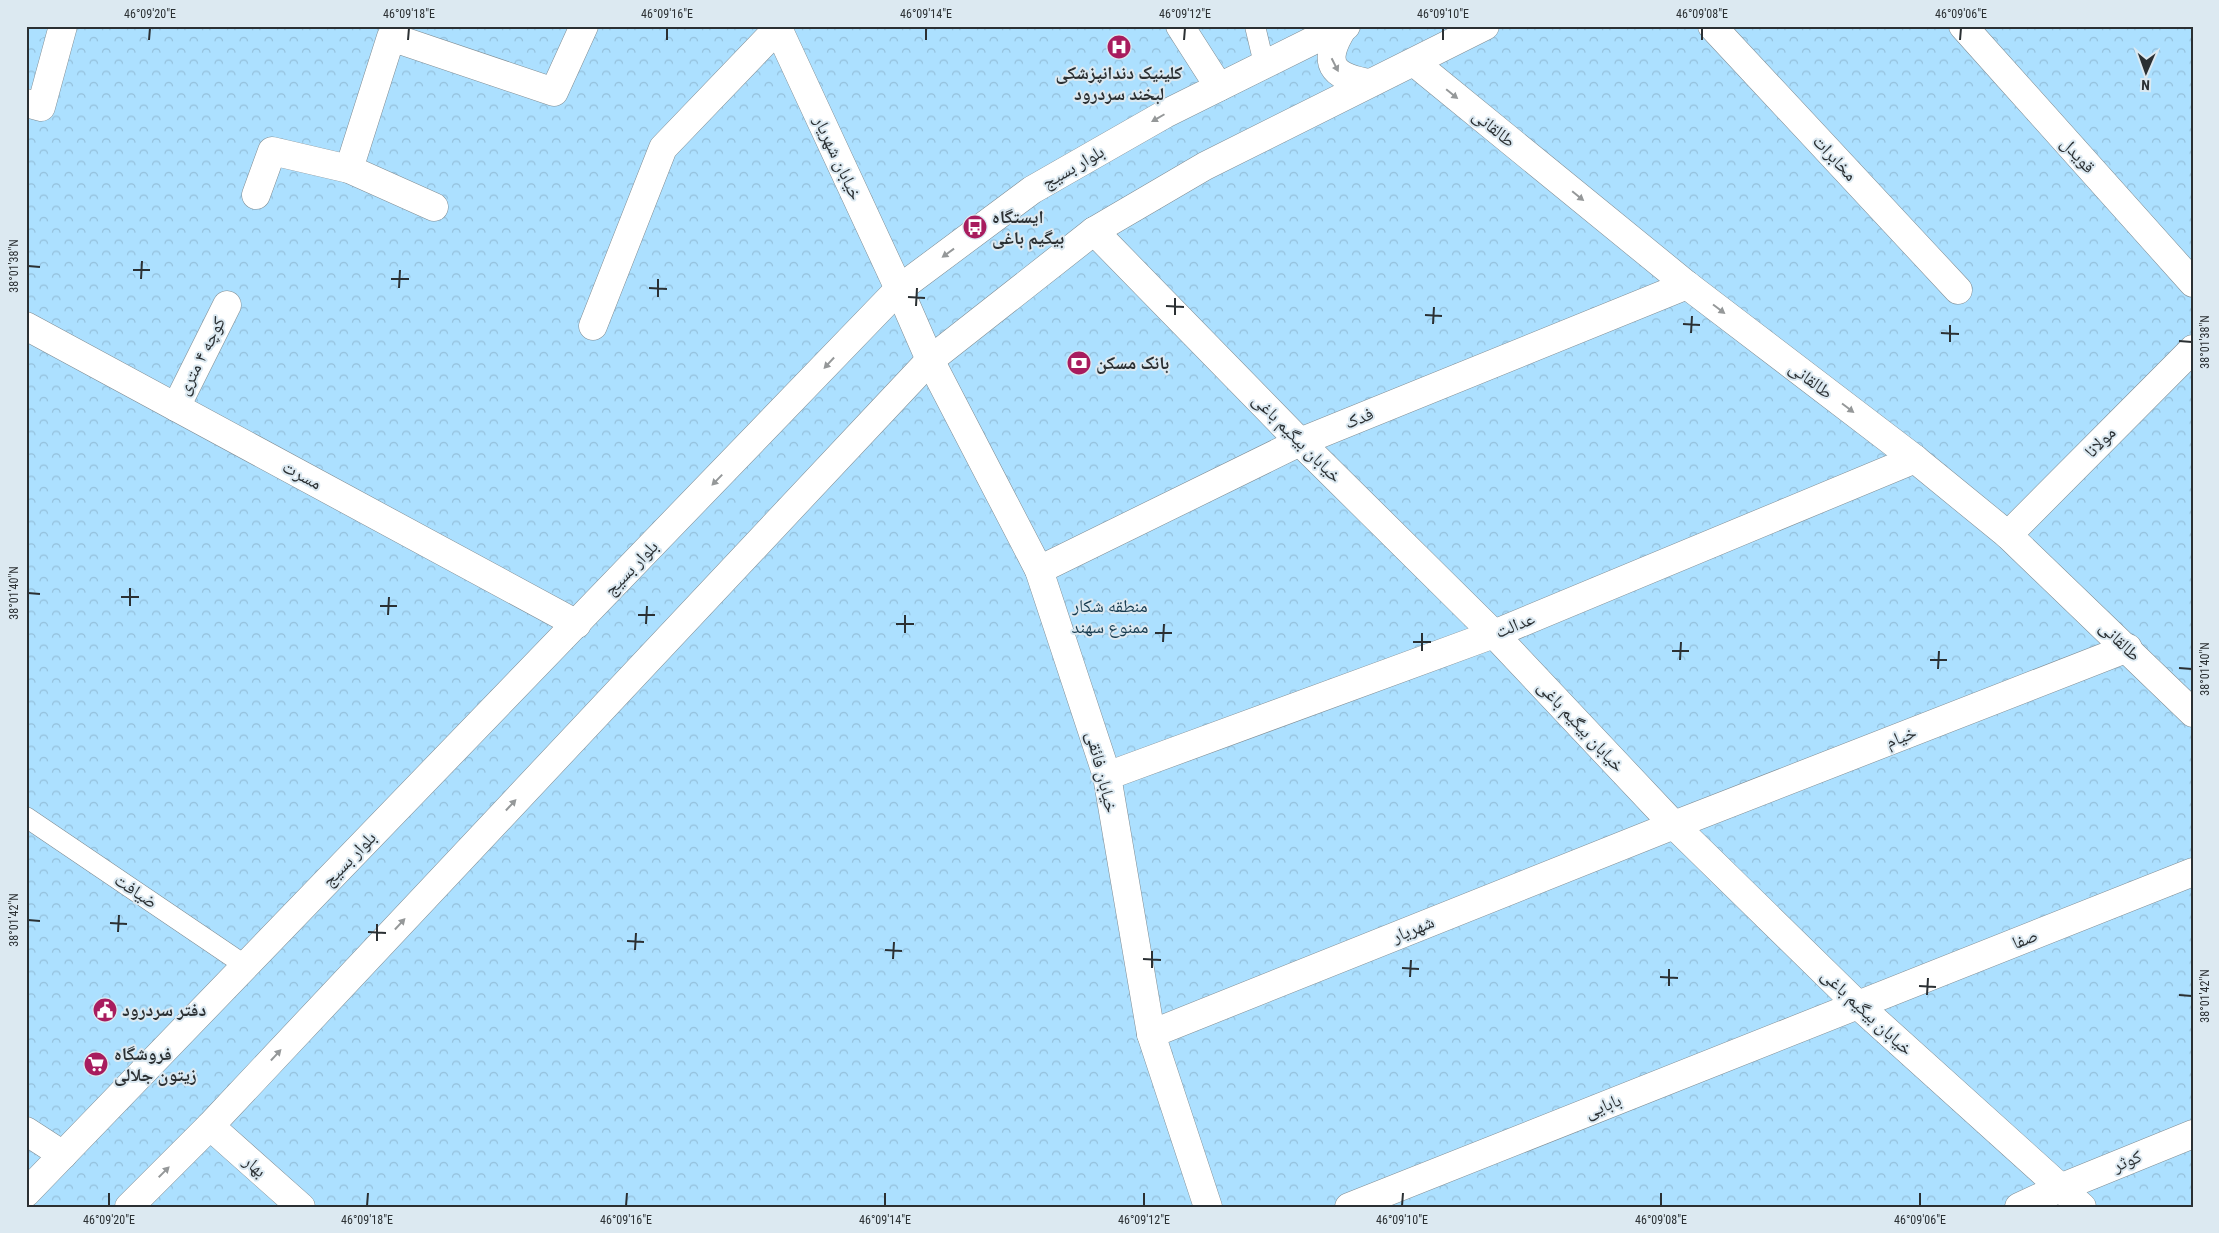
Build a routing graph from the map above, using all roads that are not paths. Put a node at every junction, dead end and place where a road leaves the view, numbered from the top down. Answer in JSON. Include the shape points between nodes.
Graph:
{"nodes":[{"id":1,"x":63,"y":26,"type":"edge"},
{"id":2,"x":584,"y":26,"type":"edge"},
{"id":3,"x":1180,"y":26,"type":"edge"},
{"id":4,"x":1255,"y":26,"type":"edge"},
{"id":5,"x":1485,"y":26,"type":"edge"},
{"id":6,"x":1712,"y":26,"type":"edge"},
{"id":7,"x":1963,"y":26,"type":"edge"},
{"id":8,"x":778,"y":27,"type":"edge"},
{"id":9,"x":1345,"y":27,"type":"edge"},
{"id":10,"x":1450,"y":37,"type":"edge"},
{"id":11,"x":1415,"y":63,"type":"junction"},
{"id":12,"x":1264,"y":64,"type":"junction"},
{"id":13,"x":1369,"y":83,"type":"junction"},
{"id":14,"x":1219,"y":87,"type":"junction"},
{"id":15,"x":26,"y":103,"type":"edge"},
{"id":16,"x":349,"y":169,"type":"junction"},
{"id":17,"x":256,"y":195,"type":"dead end"},
{"id":18,"x":434,"y":207,"type":"dead end"},
{"id":19,"x":1094,"y":232,"type":"junction"},
{"id":20,"x":2193,"y":283,"type":"edge"},
{"id":21,"x":1687,"y":284,"type":"junction"},
{"id":22,"x":899,"y":289,"type":"junction"},
{"id":23,"x":1958,"y":290,"type":"dead end"},
{"id":24,"x":227,"y":305,"type":"dead end"},
{"id":25,"x":26,"y":326,"type":"edge"},
{"id":26,"x":593,"y":326,"type":"dead end"},
{"id":27,"x":2193,"y":349,"type":"edge"},
{"id":28,"x":930,"y":360,"type":"junction"},
{"id":29,"x":176,"y":407,"type":"junction"},
{"id":30,"x":1300,"y":442,"type":"junction"},
{"id":31,"x":1915,"y":459,"type":"junction"},
{"id":32,"x":2008,"y":535,"type":"junction"},
{"id":33,"x":1039,"y":570,"type":"junction"},
{"id":34,"x":577,"y":624,"type":"junction"},
{"id":35,"x":1494,"y":634,"type":"junction"},
{"id":36,"x":2128,"y":648,"type":"junction"},
{"id":37,"x":2193,"y":714,"type":"edge"},
{"id":38,"x":1108,"y":776,"type":"junction"},
{"id":39,"x":26,"y":817,"type":"edge"},
{"id":40,"x":1674,"y":824,"type":"junction"},
{"id":41,"x":2193,"y":872,"type":"edge"},
{"id":42,"x":246,"y":966,"type":"junction"},
{"id":43,"x":1858,"y":1005,"type":"junction"},
{"id":44,"x":1151,"y":1034,"type":"junction"},
{"id":45,"x":210,"y":1126,"type":"junction"},
{"id":46,"x":26,"y":1131,"type":"edge"},
{"id":47,"x":2193,"y":1134,"type":"edge"},
{"id":48,"x":63,"y":1155,"type":"junction"},
{"id":49,"x":2060,"y":1188,"type":"junction"},
{"id":50,"x":26,"y":1193,"type":"edge"},
{"id":51,"x":130,"y":1207,"type":"edge"},
{"id":52,"x":301,"y":1207,"type":"edge"},
{"id":53,"x":1208,"y":1207,"type":"edge"},
{"id":54,"x":1348,"y":1207,"type":"edge"},
{"id":55,"x":2019,"y":1207,"type":"edge"},
{"id":56,"x":2082,"y":1207,"type":"edge"}],
"edges":[{"from":1,"to":15,"type":"street","via":[[41,107]]},
{"from":2,"to":16,"type":"street","via":[[554,92],[391,37]]},
{"from":3,"to":14,"type":"street"},
{"from":4,"to":12,"type":"lane"},
{"from":5,"to":10,"type":"street"},
{"from":6,"to":23,"type":"street","name":"مخابرات"},
{"from":7,"to":20,"type":"street","name":"قویدل"},
{"from":8,"to":22,"type":"street","name":"خیابان شهریار"},
{"from":8,"to":26,"type":"street","via":[[663,148]]},
{"from":9,"to":12,"type":"street","name":"بلوار بسیج"},
{"from":9,"to":13,"type":"street","one_way":true,"via":[[1333,43],[1334,66],[1351,80]]},
{"from":10,"to":11,"type":"street"},
{"from":11,"to":13,"type":"street"},
{"from":11,"to":21,"type":"street","name":"طالقانی","one_way":true},
{"from":12,"to":14,"type":"street","name":"بلوار بسیج"},
{"from":13,"to":19,"type":"street","via":[[1205,166]]},
{"from":14,"to":22,"type":"street","name":"بلوار بسیج","one_way":true,"via":[[1032,190]]},
{"from":16,"to":17,"type":"street","via":[[272,151]]},
{"from":16,"to":18,"type":"street"},
{"from":19,"to":28,"type":"street"},
{"from":19,"to":30,"type":"street","name":"خیابان بیگیم باغی"},
{"from":21,"to":30,"type":"street","name":"فدک"},
{"from":21,"to":31,"type":"street","name":"طالقانی","one_way":true},
{"from":22,"to":28,"type":"street","name":"خیابان شهریار"},
{"from":22,"to":34,"type":"street","name":"بلوار بسیج","one_way":true},
{"from":24,"to":29,"type":"street","name":"کوچه ۴ متری"},
{"from":25,"to":29,"type":"street","name":"مسرت"},
{"from":27,"to":32,"type":"street","name":"مولانا"},
{"from":28,"to":33,"type":"street","name":"خیابان فائقی"},
{"from":45,"to":28,"type":"street","one_way":true},
{"from":29,"to":34,"type":"street","name":"مسرت"},
{"from":30,"to":33,"type":"street","name":"فدک"},
{"from":30,"to":35,"type":"street","name":"خیابان بیگیم باغی"},
{"from":31,"to":32,"type":"street","name":"طالقانی"},
{"from":31,"to":35,"type":"street","name":"عدالت"},
{"from":32,"to":36,"type":"street","name":"طالقانی"},
{"from":33,"to":38,"type":"street","name":"خیابان فائقی"},
{"from":34,"to":42,"type":"street","name":"بلوار بسیج"},
{"from":35,"to":38,"type":"street","name":"عدالت"},
{"from":35,"to":40,"type":"street","name":"خیابان بیگیم باغی"},
{"from":36,"to":37,"type":"street","name":"طالقانی"},
{"from":36,"to":40,"type":"street","name":"خیام"},
{"from":38,"to":44,"type":"street","name":"خیابان فائقی"},
{"from":39,"to":42,"type":"lane","name":"ضیافت"},
{"from":40,"to":43,"type":"street","name":"خیابان بیگیم باغی"},
{"from":40,"to":44,"type":"street","name":"شهریار"},
{"from":41,"to":43,"type":"street","name":"صفا"},
{"from":42,"to":48,"type":"street","name":"بلوار بسیج"},
{"from":43,"to":49,"type":"street","name":"خیابان بیگیم باغی"},
{"from":43,"to":54,"type":"street","name":"بابایی"},
{"from":44,"to":53,"type":"street","name":"خیابان فائقی"},
{"from":51,"to":45,"type":"street","one_way":true},
{"from":45,"to":52,"type":"street","name":"بهار"},
{"from":46,"to":48,"type":"street"},
{"from":47,"to":49,"type":"street","name":"کوثر"},
{"from":48,"to":50,"type":"street","name":"بلوار بسیج"},
{"from":49,"to":55,"type":"street","name":"کوثر"},
{"from":49,"to":56,"type":"street","name":"خیابان بیگیم باغی"}]}
